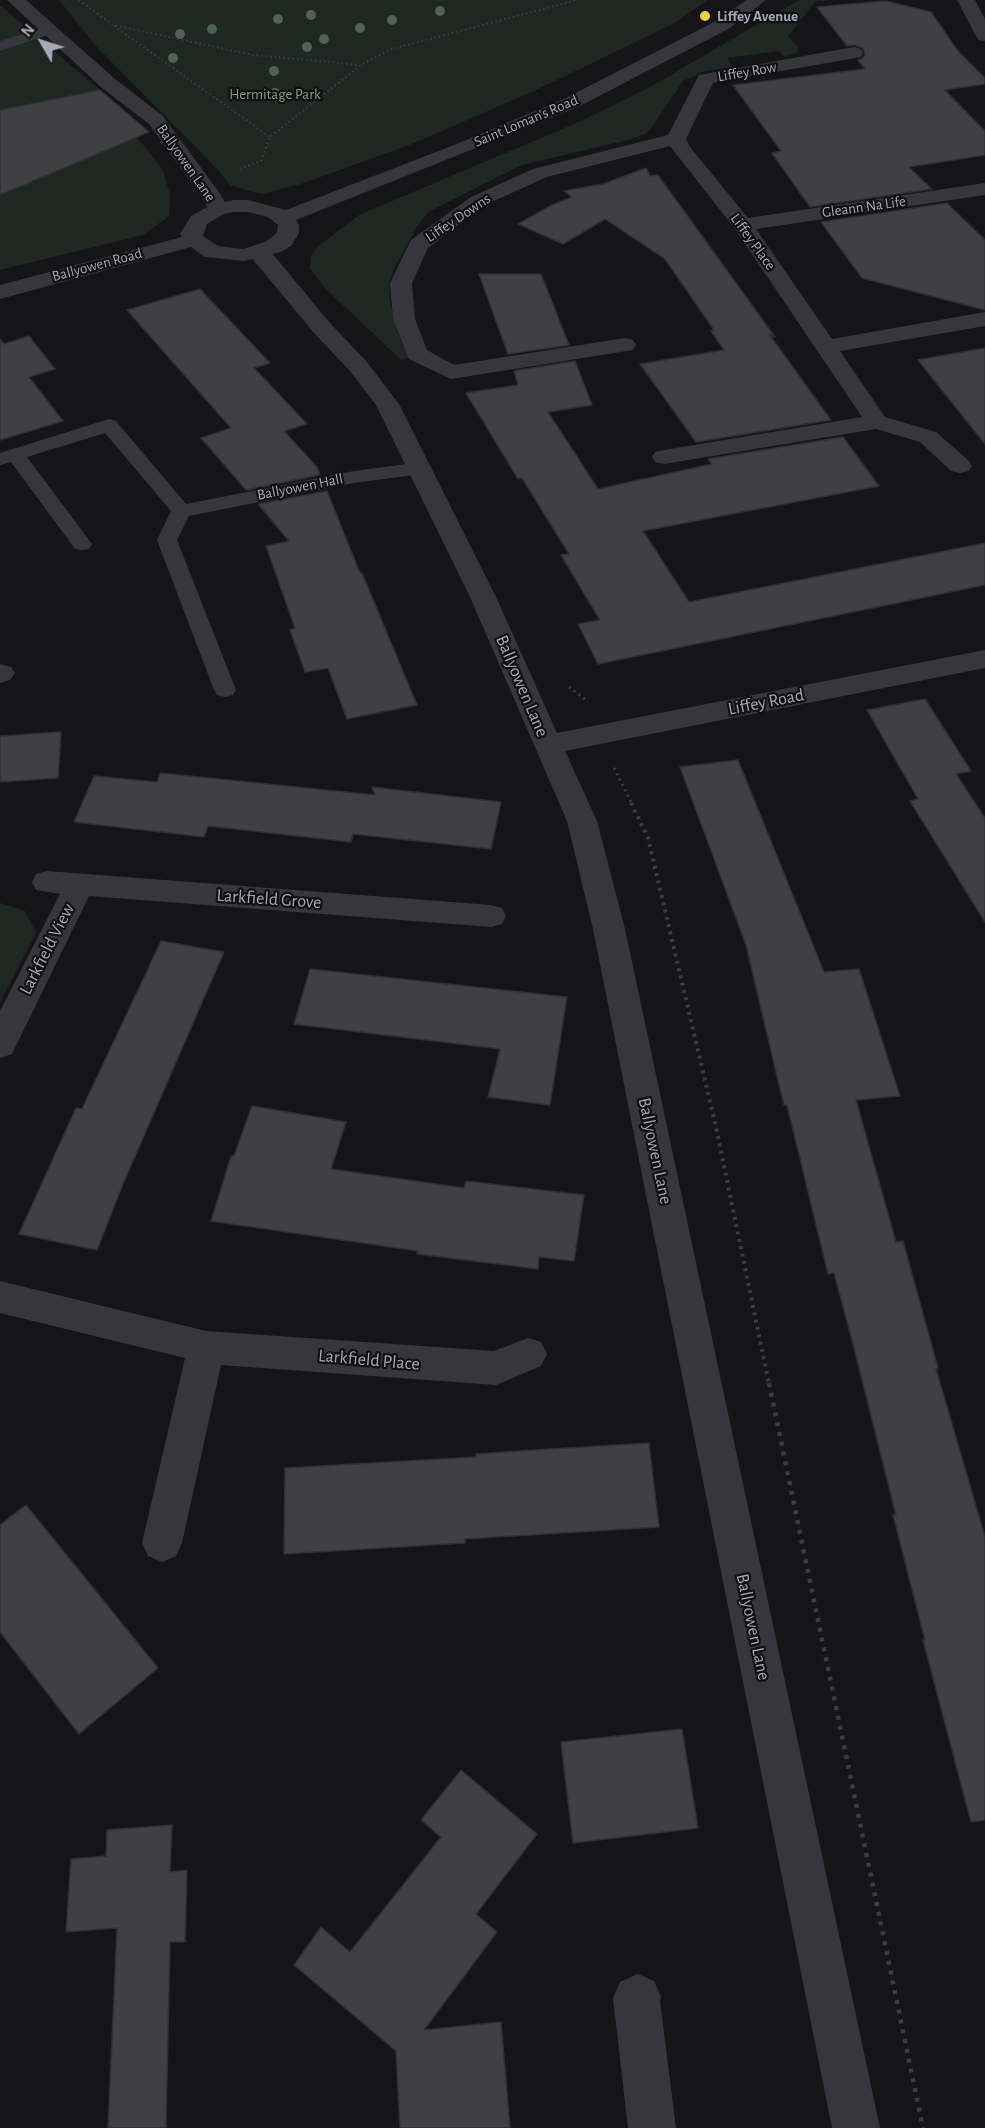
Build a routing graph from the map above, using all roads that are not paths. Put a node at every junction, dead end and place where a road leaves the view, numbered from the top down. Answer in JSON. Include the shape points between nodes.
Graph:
{"nodes":[{"id":1,"x":16,"y":0,"type":"edge"},
{"id":2,"x":757,"y":0,"type":"edge"},
{"id":3,"x":966,"y":0,"type":"edge"},
{"id":4,"x":50,"y":30,"type":"junction"},
{"id":5,"x":985,"y":36,"type":"edge"},
{"id":6,"x":0,"y":46,"type":"edge"},
{"id":7,"x":854,"y":53,"type":"dead end"},
{"id":8,"x":676,"y":139,"type":"junction"},
{"id":9,"x":985,"y":189,"type":"edge"},
{"id":10,"x":218,"y":209,"type":"junction"},
{"id":11,"x":284,"y":218,"type":"junction"},
{"id":12,"x":743,"y":225,"type":"junction"},
{"id":13,"x":194,"y":240,"type":"junction"},
{"id":14,"x":259,"y":252,"type":"junction"},
{"id":15,"x":0,"y":292,"type":"edge"},
{"id":16,"x":985,"y":319,"type":"edge"},
{"id":17,"x":625,"y":345,"type":"dead end"},
{"id":18,"x":827,"y":347,"type":"junction"},
{"id":19,"x":877,"y":422,"type":"junction"},
{"id":20,"x":8,"y":457,"type":"edge"},
{"id":21,"x":664,"y":457,"type":"dead end"},
{"id":22,"x":960,"y":466,"type":"dead end"},
{"id":23,"x":421,"y":468,"type":"junction"},
{"id":24,"x":181,"y":511,"type":"junction"},
{"id":25,"x":82,"y":544,"type":"dead end"},
{"id":26,"x":982,"y":665,"type":"edge"},
{"id":27,"x":225,"y":690,"type":"dead end"},
{"id":28,"x":548,"y":745,"type":"junction"},
{"id":29,"x":47,"y":882,"type":"dead end"},
{"id":30,"x":80,"y":885,"type":"junction"},
{"id":31,"x":491,"y":916,"type":"dead end"},
{"id":32,"x":0,"y":1045,"type":"edge"},
{"id":33,"x":0,"y":1297,"type":"edge"},
{"id":34,"x":207,"y":1347,"type":"junction"},
{"id":35,"x":528,"y":1354,"type":"dead end"},
{"id":36,"x":162,"y":1543,"type":"dead end"},
{"id":37,"x":638,"y":1997,"type":"dead end"},
{"id":38,"x":652,"y":2128,"type":"edge"},
{"id":39,"x":856,"y":2128,"type":"edge"}],
"edges":[{"from":1,"to":4,"type":"street","name":"Ballyowen Lane"},
{"from":2,"to":11,"type":"street","name":"Saint Loman's Road","via":[[724,24],[571,103]]},
{"from":3,"to":5,"type":"street"},
{"from":4,"to":6,"type":"lane"},
{"from":4,"to":10,"type":"street","name":"Ballyowen Lane","via":[[156,120]]},
{"from":7,"to":8,"type":"street","name":"Liffey Row","via":[[706,79]]},
{"from":8,"to":12,"type":"street","name":"Liffey Place"},
{"from":8,"to":17,"type":"street","name":"Liffey Downs","via":[[540,173],[478,201],[418,245],[401,284],[404,319],[417,354],[451,372]]},
{"from":9,"to":12,"type":"street","name":"Gleann Na Life"},
{"from":10,"to":11,"type":"street","via":[[263,208]]},
{"from":10,"to":13,"type":"street","via":[[193,226]]},
{"from":11,"to":14,"type":"street","via":[[289,225],[283,241]]},
{"from":12,"to":18,"type":"street","name":"Liffey Place"},
{"from":13,"to":14,"type":"street","via":[[213,252]]},
{"from":13,"to":15,"type":"street","name":"Ballyowen Road"},
{"from":14,"to":23,"type":"street","name":"Ballyowen Lane","via":[[387,404]]},
{"from":16,"to":18,"type":"street"},
{"from":18,"to":19,"type":"street","name":"Liffey Place"},
{"from":19,"to":21,"type":"street"},
{"from":19,"to":22,"type":"street","via":[[928,437]]},
{"from":20,"to":24,"type":"lane","via":[[109,425]]},
{"from":20,"to":25,"type":"lane"},
{"from":23,"to":24,"type":"lane","name":"Ballyowen Hall"},
{"from":23,"to":28,"type":"street","name":"Ballyowen Lane"},
{"from":24,"to":27,"type":"lane","via":[[167,540]]},
{"from":26,"to":28,"type":"street","name":"Liffey Road"},
{"from":28,"to":39,"type":"street","name":"Ballyowen Lane","via":[[582,821],[609,929]]},
{"from":29,"to":30,"type":"street","name":"Larkfield Grove"},
{"from":30,"to":31,"type":"street","name":"Larkfield Grove"},
{"from":30,"to":32,"type":"street","name":"Larkfield View"},
{"from":33,"to":34,"type":"street","name":"Larkfield Place"},
{"from":34,"to":35,"type":"street","name":"Larkfield Place","via":[[496,1368]]},
{"from":34,"to":36,"type":"street"},
{"from":37,"to":38,"type":"street"}]}
